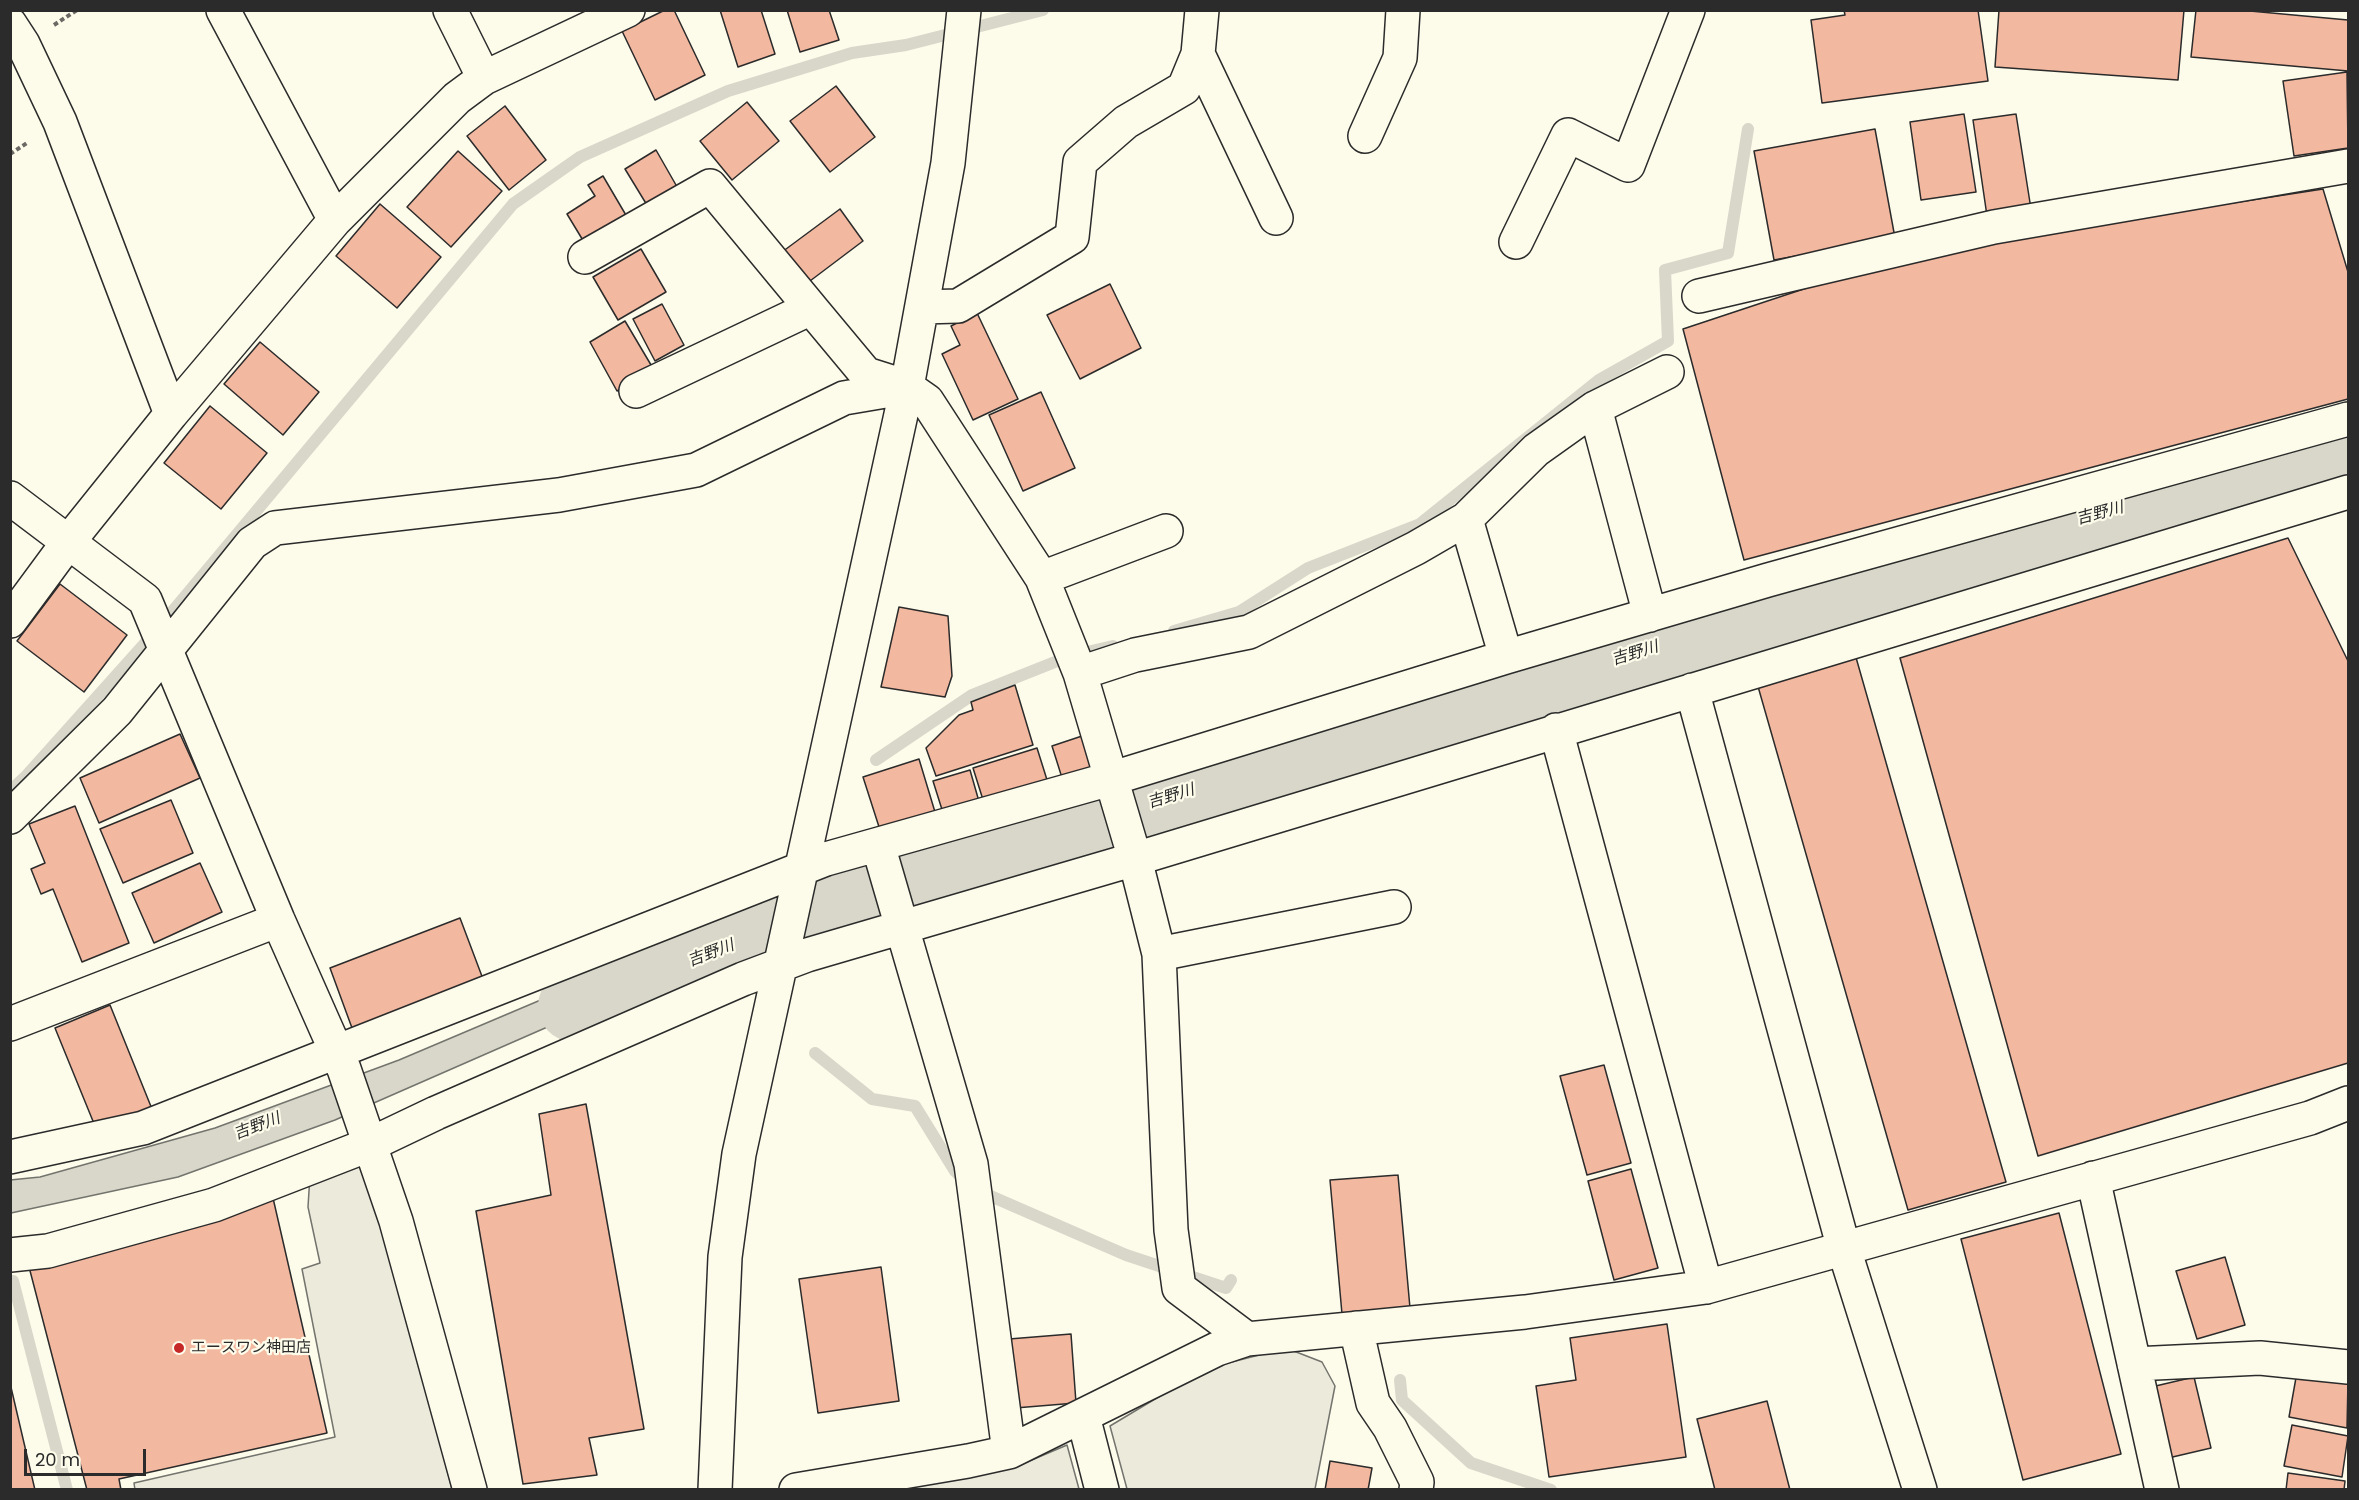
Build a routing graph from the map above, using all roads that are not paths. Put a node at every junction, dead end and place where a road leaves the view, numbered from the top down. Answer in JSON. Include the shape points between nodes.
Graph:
{"nodes":[{"id":1,"x":223,"y":10,"type":"edge"},
{"id":2,"x":450,"y":10,"type":"edge"},
{"id":3,"x":627,"y":10,"type":"edge"},
{"id":4,"x":964,"y":10,"type":"edge"},
{"id":5,"x":1202,"y":10,"type":"edge"},
{"id":6,"x":1403,"y":10,"type":"edge"},
{"id":7,"x":1688,"y":10,"type":"edge"},
{"id":8,"x":10,"y":24,"type":"edge"},
{"id":9,"x":1198,"y":54,"type":"junction"},
{"id":10,"x":484,"y":78,"type":"junction"},
{"id":11,"x":1365,"y":136,"type":"dead end"},
{"id":12,"x":2349,"y":166,"type":"edge"},
{"id":13,"x":1276,"y":218,"type":"dead end"},
{"id":14,"x":335,"y":220,"type":"junction"},
{"id":15,"x":1516,"y":242,"type":"dead end"},
{"id":16,"x":585,"y":257,"type":"dead end"},
{"id":17,"x":1699,"y":296,"type":"dead end"},
{"id":18,"x":922,"y":307,"type":"junction"},
{"id":19,"x":811,"y":308,"type":"junction"},
{"id":20,"x":1667,"y":372,"type":"dead end"},
{"id":21,"x":907,"y":387,"type":"junction"},
{"id":22,"x":636,"y":391,"type":"dead end"},
{"id":23,"x":1595,"y":408,"type":"junction"},
{"id":24,"x":171,"y":414,"type":"junction"},
{"id":25,"x":2349,"y":419,"type":"edge"},
{"id":26,"x":2349,"y":492,"type":"edge"},
{"id":27,"x":10,"y":498,"type":"edge"},
{"id":28,"x":1466,"y":519,"type":"junction"},
{"id":29,"x":1166,"y":531,"type":"dead end"},
{"id":30,"x":69,"y":541,"type":"junction"},
{"id":31,"x":1042,"y":578,"type":"junction"},
{"id":32,"x":1650,"y":615,"type":"junction"},
{"id":33,"x":10,"y":621,"type":"edge"},
{"id":34,"x":163,"y":645,"type":"junction"},
{"id":35,"x":1506,"y":657,"type":"junction"},
{"id":36,"x":1075,"y":661,"type":"junction"},
{"id":37,"x":1692,"y":690,"type":"junction"},
{"id":38,"x":1556,"y":730,"type":"junction"},
{"id":39,"x":1112,"y":786,"type":"junction"},
{"id":40,"x":10,"y":817,"type":"edge"},
{"id":41,"x":880,"y":852,"type":"junction"},
{"id":42,"x":1133,"y":852,"type":"junction"},
{"id":43,"x":799,"y":879,"type":"junction"},
{"id":44,"x":1394,"y":908,"type":"dead end"},
{"id":45,"x":278,"y":920,"type":"junction"},
{"id":46,"x":901,"y":921,"type":"junction"},
{"id":47,"x":784,"y":953,"type":"junction"},
{"id":48,"x":1159,"y":954,"type":"junction"},
{"id":49,"x":10,"y":1024,"type":"edge"},
{"id":50,"x":340,"y":1060,"type":"junction"},
{"id":51,"x":2349,"y":1103,"type":"edge"},
{"id":52,"x":366,"y":1132,"type":"junction"},
{"id":53,"x":10,"y":1157,"type":"edge"},
{"id":54,"x":2093,"y":1178,"type":"junction"},
{"id":55,"x":1844,"y":1249,"type":"junction"},
{"id":56,"x":10,"y":1255,"type":"edge"},
{"id":57,"x":1706,"y":1287,"type":"junction"},
{"id":58,"x":1356,"y":1328,"type":"junction"},
{"id":59,"x":1247,"y":1339,"type":"junction"},
{"id":60,"x":2134,"y":1364,"type":"junction"},
{"id":61,"x":2349,"y":1367,"type":"edge"},
{"id":62,"x":1083,"y":1416,"type":"junction"},
{"id":63,"x":1009,"y":1452,"type":"junction"},
{"id":64,"x":470,"y":1490,"type":"edge"},
{"id":65,"x":715,"y":1490,"type":"edge"},
{"id":66,"x":796,"y":1490,"type":"edge"},
{"id":67,"x":1102,"y":1490,"type":"edge"},
{"id":68,"x":1416,"y":1490,"type":"edge"},
{"id":69,"x":1920,"y":1490,"type":"edge"},
{"id":70,"x":2162,"y":1490,"type":"edge"}],
"edges":[{"from":1,"to":14,"type":"street"},
{"from":2,"to":10,"type":"street"},
{"from":3,"to":10,"type":"street"},
{"from":4,"to":18,"type":"street","via":[[948,163]]},
{"from":5,"to":9,"type":"street"},
{"from":6,"to":11,"type":"street","via":[[1400,58]]},
{"from":7,"to":15,"type":"street","via":[[1628,165],[1568,135]]},
{"from":8,"to":24,"type":"street","via":[[60,122]]},
{"from":9,"to":13,"type":"street"},
{"from":9,"to":18,"type":"street","via":[[1184,88],[1126,122],[1080,162],[1072,237],[958,306]]},
{"from":10,"to":14,"type":"street","via":[[457,98]]},
{"from":12,"to":17,"type":"street","via":[[1994,227]]},
{"from":14,"to":24,"type":"street"},
{"from":16,"to":19,"type":"street","via":[[710,186]]},
{"from":18,"to":21,"type":"street"},
{"from":19,"to":21,"type":"street","via":[[866,374]]},
{"from":19,"to":22,"type":"street"},
{"from":20,"to":23,"type":"street"},
{"from":21,"to":31,"type":"street","via":[[927,401]]},
{"from":21,"to":34,"type":"street","via":[[844,398],[696,470],[559,495],[275,528],[252,543]]},
{"from":21,"to":43,"type":"street"},
{"from":23,"to":28,"type":"street","via":[[1536,450]]},
{"from":23,"to":32,"type":"street"},
{"from":24,"to":30,"type":"street"},
{"from":25,"to":32,"type":"street"},
{"from":26,"to":37,"type":"street"},
{"from":27,"to":30,"type":"street"},
{"from":28,"to":35,"type":"street"},
{"from":28,"to":36,"type":"street","via":[[1250,632],[1135,655]]},
{"from":29,"to":31,"type":"street"},
{"from":30,"to":33,"type":"street"},
{"from":30,"to":34,"type":"street","via":[[145,600]]},
{"from":31,"to":36,"type":"street"},
{"from":32,"to":35,"type":"street"},
{"from":34,"to":40,"type":"street","via":[[117,711]]},
{"from":34,"to":45,"type":"street"},
{"from":35,"to":39,"type":"street"},
{"from":36,"to":39,"type":"street"},
{"from":37,"to":38,"type":"street"},
{"from":37,"to":55,"type":"street"},
{"from":38,"to":42,"type":"street"},
{"from":38,"to":57,"type":"street"},
{"from":39,"to":41,"type":"street"},
{"from":39,"to":42,"type":"street"},
{"from":41,"to":43,"type":"street","via":[[826,859]]},
{"from":41,"to":46,"type":"street"},
{"from":42,"to":46,"type":"street"},
{"from":42,"to":48,"type":"street"},
{"from":43,"to":47,"type":"street"},
{"from":43,"to":50,"type":"street"},
{"from":44,"to":48,"type":"street"},
{"from":45,"to":49,"type":"street"},
{"from":45,"to":50,"type":"street"},
{"from":46,"to":47,"type":"street"},
{"from":46,"to":63,"type":"street","via":[[971,1164]]},
{"from":47,"to":52,"type":"street","via":[[743,979],[513,1080]]},
{"from":47,"to":65,"type":"street","via":[[739,1154],[725,1257]]},
{"from":48,"to":59,"type":"street","via":[[1171,1230],[1179,1288]]},
{"from":50,"to":52,"type":"street"},
{"from":50,"to":53,"type":"street","via":[[143,1128]]},
{"from":51,"to":54,"type":"street","via":[[2310,1118]]},
{"from":52,"to":56,"type":"street","via":[[214,1204],[48,1251]]},
{"from":52,"to":64,"type":"street","via":[[396,1221]]},
{"from":54,"to":55,"type":"street"},
{"from":54,"to":60,"type":"street"},
{"from":55,"to":57,"type":"street"},
{"from":55,"to":69,"type":"street"},
{"from":57,"to":58,"type":"street","via":[[1525,1312]]},
{"from":58,"to":59,"type":"street"},
{"from":58,"to":68,"type":"street","via":[[1373,1403],[1417,1482]]},
{"from":59,"to":62,"type":"street","via":[[1217,1349]]},
{"from":60,"to":61,"type":"street","via":[[2260,1358]]},
{"from":60,"to":70,"type":"street"},
{"from":62,"to":63,"type":"street"},
{"from":62,"to":67,"type":"street"},
{"from":63,"to":66,"type":"street"}]}
